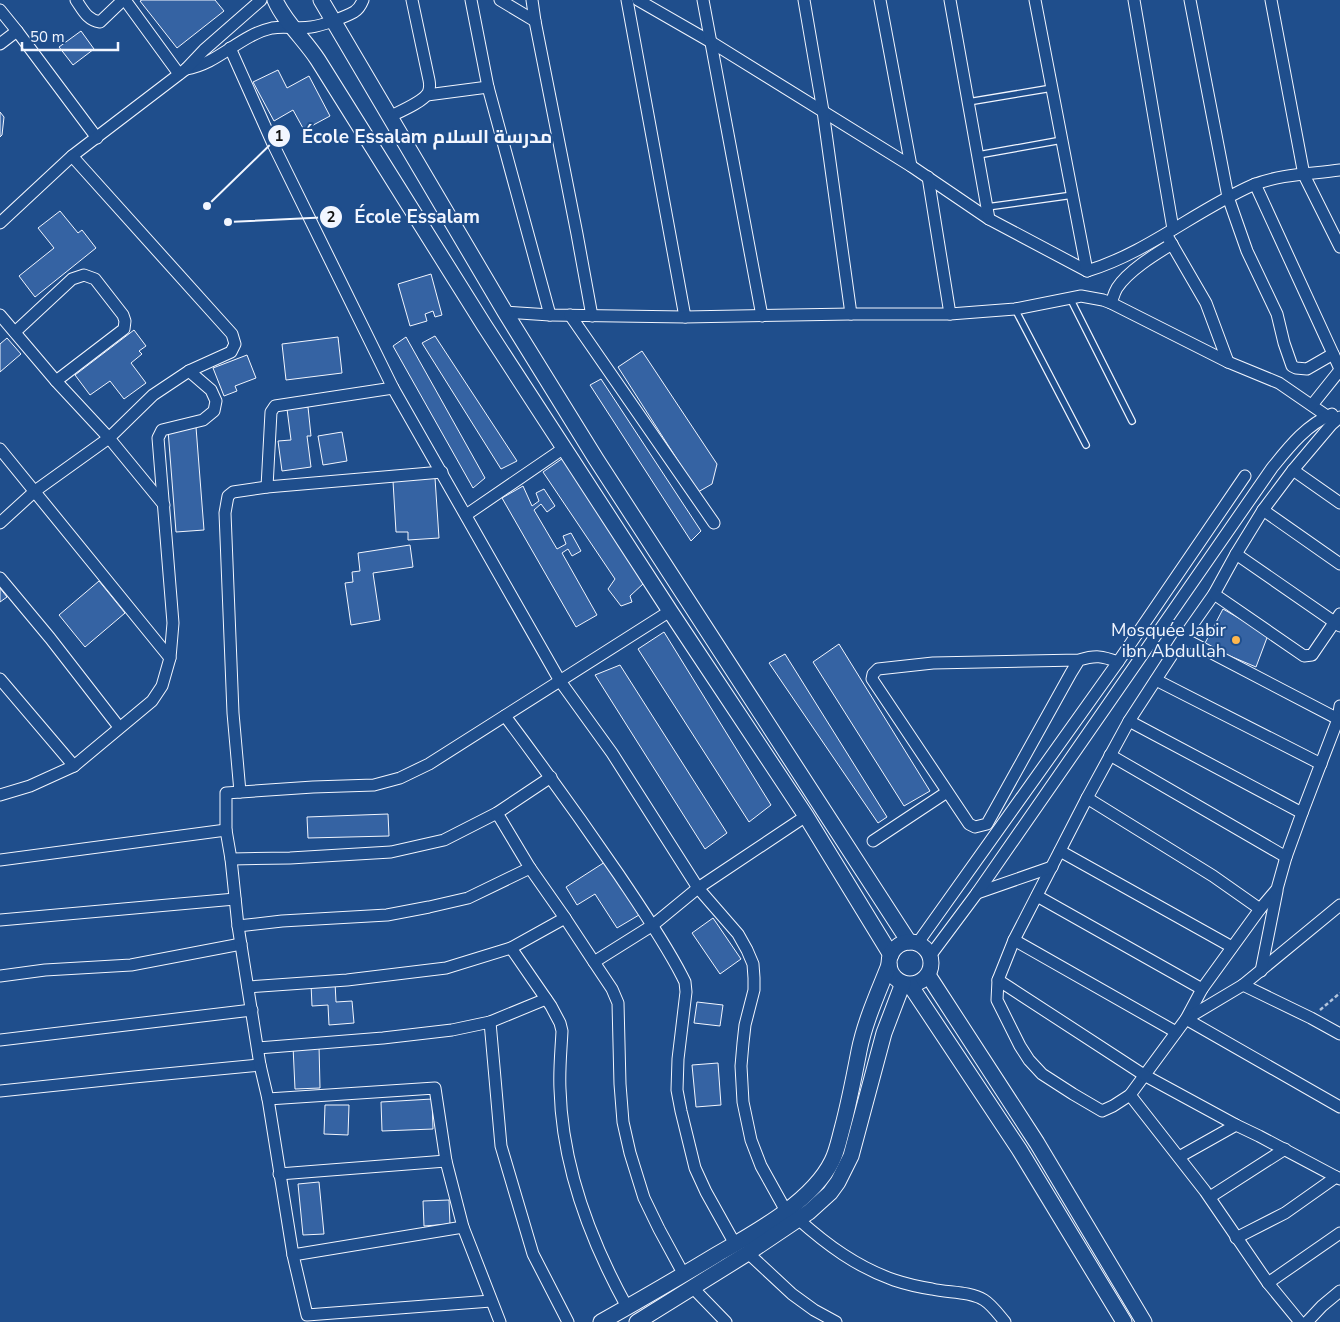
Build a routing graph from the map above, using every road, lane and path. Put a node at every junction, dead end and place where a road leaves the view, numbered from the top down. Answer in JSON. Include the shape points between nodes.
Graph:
{"nodes":[{"id":1,"x":76,"y":0,"type":"edge"},
{"id":2,"x":124,"y":0,"type":"edge"},
{"id":3,"x":261,"y":0,"type":"edge"},
{"id":4,"x":275,"y":0,"type":"edge"},
{"id":5,"x":321,"y":0,"type":"edge"},
{"id":6,"x":363,"y":0,"type":"edge"},
{"id":7,"x":412,"y":0,"type":"edge"},
{"id":8,"x":472,"y":0,"type":"edge"},
{"id":9,"x":500,"y":0,"type":"edge"},
{"id":10,"x":532,"y":0,"type":"edge"},
{"id":11,"x":627,"y":0,"type":"edge"},
{"id":12,"x":638,"y":0,"type":"edge"},
{"id":13,"x":703,"y":0,"type":"edge"},
{"id":14,"x":804,"y":0,"type":"edge"},
{"id":15,"x":880,"y":0,"type":"edge"},
{"id":16,"x":950,"y":0,"type":"edge"},
{"id":17,"x":1035,"y":0,"type":"edge"},
{"id":18,"x":1134,"y":0,"type":"edge"},
{"id":19,"x":1190,"y":0,"type":"edge"},
{"id":20,"x":1271,"y":0,"type":"edge"},
{"id":21,"x":0,"y":10,"type":"edge"},
{"id":22,"x":334,"y":20,"type":"junction"},
{"id":23,"x":535,"y":22,"type":"junction"},
{"id":24,"x":294,"y":27,"type":"junction"},
{"id":25,"x":17,"y":30,"type":"junction"},
{"id":26,"x":711,"y":42,"type":"junction"},
{"id":27,"x":0,"y":44,"type":"edge"},
{"id":28,"x":230,"y":48,"type":"junction"},
{"id":29,"x":183,"y":72,"type":"junction"},
{"id":30,"x":488,"y":87,"type":"junction"},
{"id":31,"x":1052,"y":88,"type":"junction"},
{"id":32,"x":427,"y":95,"type":"junction"},
{"id":33,"x":968,"y":102,"type":"junction"},
{"id":34,"x":823,"y":111,"type":"junction"},
{"id":35,"x":389,"y":117,"type":"junction"},
{"id":36,"x":97,"y":138,"type":"junction"},
{"id":37,"x":1062,"y":140,"type":"junction"},
{"id":38,"x":978,"y":155,"type":"junction"},
{"id":39,"x":72,"y":156,"type":"junction"},
{"id":40,"x":911,"y":166,"type":"junction"},
{"id":41,"x":1340,"y":170,"type":"edge"},
{"id":42,"x":1304,"y":175,"type":"junction"},
{"id":43,"x":928,"y":177,"type":"junction"},
{"id":44,"x":1255,"y":184,"type":"junction"},
{"id":45,"x":1072,"y":195,"type":"junction"},
{"id":46,"x":1228,"y":197,"type":"junction"},
{"id":47,"x":987,"y":207,"type":"junction"},
{"id":48,"x":1,"y":220,"type":"edge"},
{"id":49,"x":990,"y":220,"type":"junction"},
{"id":50,"x":1170,"y":235,"type":"junction"},
{"id":51,"x":1338,"y":240,"type":"edge"},
{"id":52,"x":1087,"y":271,"type":"junction"},
{"id":53,"x":1070,"y":298,"type":"junction"},
{"id":54,"x":1111,"y":303,"type":"junction"},
{"id":55,"x":1015,"y":310,"type":"junction"},
{"id":56,"x":505,"y":312,"type":"junction"},
{"id":57,"x":852,"y":314,"type":"junction"},
{"id":58,"x":950,"y":314,"type":"junction"},
{"id":59,"x":0,"y":315,"type":"edge"},
{"id":60,"x":550,"y":315,"type":"junction"},
{"id":61,"x":570,"y":315,"type":"junction"},
{"id":62,"x":592,"y":316,"type":"junction"},
{"id":63,"x":762,"y":316,"type":"junction"},
{"id":64,"x":685,"y":317,"type":"junction"},
{"id":65,"x":15,"y":332,"type":"junction"},
{"id":66,"x":1333,"y":354,"type":"junction"},
{"id":67,"x":1228,"y":362,"type":"junction"},
{"id":68,"x":1292,"y":366,"type":"junction"},
{"id":69,"x":1340,"y":370,"type":"edge"},
{"id":70,"x":189,"y":372,"type":"junction"},
{"id":71,"x":56,"y":381,"type":"junction"},
{"id":72,"x":1279,"y":383,"type":"junction"},
{"id":73,"x":393,"y":388,"type":"junction"},
{"id":74,"x":1312,"y":405,"type":"junction"},
{"id":75,"x":1340,"y":412,"type":"edge"},
{"id":76,"x":1340,"y":417,"type":"edge"},
{"id":77,"x":1132,"y":421,"type":"dead end"},
{"id":78,"x":1333,"y":423,"type":"edge"},
{"id":79,"x":109,"y":438,"type":"junction"},
{"id":80,"x":1086,"y":445,"type":"dead end"},
{"id":81,"x":564,"y":448,"type":"junction"},
{"id":82,"x":0,"y":449,"type":"edge"},
{"id":83,"x":1293,"y":470,"type":"junction"},
{"id":84,"x":442,"y":472,"type":"junction"},
{"id":85,"x":1245,"y":476,"type":"dead end"},
{"id":86,"x":267,"y":488,"type":"junction"},
{"id":87,"x":35,"y":491,"type":"junction"},
{"id":88,"x":1340,"y":503,"type":"edge"},
{"id":89,"x":164,"y":505,"type":"junction"},
{"id":90,"x":1263,"y":510,"type":"junction"},
{"id":91,"x":466,"y":515,"type":"junction"},
{"id":92,"x":0,"y":523,"type":"edge"},
{"id":93,"x":714,"y":523,"type":"dead end"},
{"id":94,"x":1236,"y":554,"type":"junction"},
{"id":95,"x":1340,"y":564,"type":"edge"},
{"id":96,"x":0,"y":578,"type":"edge"},
{"id":97,"x":1214,"y":594,"type":"junction"},
{"id":98,"x":670,"y":611,"type":"junction"},
{"id":99,"x":1338,"y":621,"type":"edge"},
{"id":100,"x":1183,"y":638,"type":"junction"},
{"id":101,"x":170,"y":658,"type":"junction"},
{"id":102,"x":1079,"y":660,"type":"junction"},
{"id":103,"x":1118,"y":662,"type":"junction"},
{"id":104,"x":1156,"y":680,"type":"junction"},
{"id":105,"x":1,"y":681,"type":"edge"},
{"id":106,"x":560,"y":681,"type":"junction"},
{"id":107,"x":1340,"y":706,"type":"edge"},
{"id":108,"x":505,"y":716,"type":"junction"},
{"id":109,"x":1338,"y":718,"type":"junction"},
{"id":110,"x":1129,"y":721,"type":"junction"},
{"id":111,"x":119,"y":727,"type":"junction"},
{"id":112,"x":1110,"y":755,"type":"junction"},
{"id":113,"x":1321,"y":764,"type":"junction"},
{"id":114,"x":74,"y":766,"type":"junction"},
{"id":115,"x":551,"y":777,"type":"junction"},
{"id":116,"x":240,"y":792,"type":"junction"},
{"id":117,"x":947,"y":792,"type":"junction"},
{"id":118,"x":0,"y":795,"type":"edge"},
{"id":119,"x":1087,"y":798,"type":"junction"},
{"id":120,"x":497,"y":813,"type":"junction"},
{"id":121,"x":1302,"y":813,"type":"junction"},
{"id":122,"x":806,"y":816,"type":"junction"},
{"id":123,"x":226,"y":830,"type":"junction"},
{"id":124,"x":873,"y":841,"type":"dead end"},
{"id":125,"x":1060,"y":851,"type":"junction"},
{"id":126,"x":1286,"y":858,"type":"junction"},
{"id":127,"x":231,"y":859,"type":"junction"},
{"id":128,"x":0,"y":860,"type":"edge"},
{"id":129,"x":1052,"y":867,"type":"junction"},
{"id":130,"x":530,"y":868,"type":"junction"},
{"id":131,"x":698,"y":888,"type":"junction"},
{"id":132,"x":1277,"y":890,"type":"junction"},
{"id":133,"x":977,"y":893,"type":"junction"},
{"id":134,"x":1340,"y":893,"type":"edge"},
{"id":135,"x":1037,"y":896,"type":"junction"},
{"id":136,"x":236,"y":899,"type":"junction"},
{"id":137,"x":1338,"y":906,"type":"edge"},
{"id":138,"x":1260,"y":909,"type":"junction"},
{"id":139,"x":565,"y":918,"type":"junction"},
{"id":140,"x":0,"y":920,"type":"edge"},
{"id":141,"x":653,"y":925,"type":"junction"},
{"id":142,"x":238,"y":926,"type":"junction"},
{"id":143,"x":1014,"y":940,"type":"junction"},
{"id":144,"x":913,"y":943,"type":"junction"},
{"id":145,"x":241,"y":944,"type":"junction"},
{"id":146,"x":1232,"y":947,"type":"junction"},
{"id":147,"x":511,"y":948,"type":"junction"},
{"id":148,"x":930,"y":956,"type":"junction"},
{"id":149,"x":890,"y":960,"type":"junction"},
{"id":150,"x":594,"y":962,"type":"junction"},
{"id":151,"x":1261,"y":971,"type":"junction"},
{"id":152,"x":928,"y":975,"type":"junction"},
{"id":153,"x":0,"y":976,"type":"edge"},
{"id":154,"x":998,"y":980,"type":"junction"},
{"id":155,"x":907,"y":984,"type":"junction"},
{"id":156,"x":1243,"y":985,"type":"junction"},
{"id":157,"x":248,"y":987,"type":"junction"},
{"id":158,"x":1202,"y":989,"type":"junction"},
{"id":159,"x":1340,"y":993,"type":"edge"},
{"id":160,"x":546,"y":999,"type":"junction"},
{"id":161,"x":252,"y":1010,"type":"junction"},
{"id":162,"x":1311,"y":1018,"type":"junction"},
{"id":163,"x":1186,"y":1019,"type":"junction"},
{"id":164,"x":490,"y":1022,"type":"junction"},
{"id":165,"x":1176,"y":1032,"type":"junction"},
{"id":166,"x":1340,"y":1034,"type":"edge"},
{"id":167,"x":0,"y":1040,"type":"edge"},
{"id":168,"x":258,"y":1048,"type":"junction"},
{"id":169,"x":260,"y":1065,"type":"junction"},
{"id":170,"x":1144,"y":1075,"type":"junction"},
{"id":171,"x":0,"y":1091,"type":"edge"},
{"id":172,"x":1130,"y":1095,"type":"junction"},
{"id":173,"x":268,"y":1099,"type":"junction"},
{"id":174,"x":1340,"y":1107,"type":"edge"},
{"id":175,"x":1236,"y":1125,"type":"junction"},
{"id":176,"x":1285,"y":1149,"type":"junction"},
{"id":177,"x":1178,"y":1157,"type":"junction"},
{"id":178,"x":446,"y":1161,"type":"junction"},
{"id":179,"x":279,"y":1174,"type":"junction"},
{"id":180,"x":1338,"y":1178,"type":"edge"},
{"id":181,"x":1210,"y":1197,"type":"junction"},
{"id":182,"x":792,"y":1215,"type":"junction"},
{"id":183,"x":463,"y":1228,"type":"junction"},
{"id":184,"x":1340,"y":1232,"type":"edge"},
{"id":185,"x":1236,"y":1238,"type":"junction"},
{"id":186,"x":742,"y":1248,"type":"junction"},
{"id":187,"x":293,"y":1255,"type":"junction"},
{"id":188,"x":688,"y":1281,"type":"junction"},
{"id":189,"x":1268,"y":1283,"type":"junction"},
{"id":190,"x":1340,"y":1291,"type":"edge"},
{"id":191,"x":491,"y":1301,"type":"junction"},
{"id":192,"x":627,"y":1307,"type":"junction"},
{"id":193,"x":307,"y":1318,"type":"edge"},
{"id":194,"x":640,"y":1321,"type":"edge"},
{"id":195,"x":500,"y":1322,"type":"edge"},
{"id":196,"x":568,"y":1322,"type":"edge"},
{"id":197,"x":601,"y":1322,"type":"edge"},
{"id":198,"x":726,"y":1322,"type":"edge"},
{"id":199,"x":836,"y":1322,"type":"edge"},
{"id":200,"x":1005,"y":1322,"type":"edge"},
{"id":201,"x":1124,"y":1322,"type":"edge"},
{"id":202,"x":1144,"y":1322,"type":"edge"},
{"id":203,"x":1300,"y":1322,"type":"edge"},
{"id":204,"x":1307,"y":1322,"type":"edge"}],
"edges":[{"from":1,"to":2,"type":"street","via":[[87,17],[100,22]]},
{"from":2,"to":29,"type":"street"},
{"from":3,"to":29,"type":"street"},
{"from":4,"to":24,"type":"street"},
{"from":5,"to":22,"type":"street"},
{"from":6,"to":22,"type":"street","via":[[354,12]]},
{"from":7,"to":32,"type":"street","via":[[430,80]]},
{"from":8,"to":30,"type":"street"},
{"from":9,"to":23,"type":"street"},
{"from":10,"to":23,"type":"street"},
{"from":11,"to":64,"type":"street"},
{"from":12,"to":26,"type":"street"},
{"from":13,"to":26,"type":"street"},
{"from":14,"to":34,"type":"street"},
{"from":15,"to":40,"type":"street"},
{"from":16,"to":33,"type":"street"},
{"from":17,"to":31,"type":"street"},
{"from":18,"to":50,"type":"street"},
{"from":19,"to":46,"type":"street"},
{"from":20,"to":42,"type":"street"},
{"from":21,"to":25,"type":"street"},
{"from":22,"to":24,"type":"street","via":[[310,27]]},
{"from":22,"to":35,"type":"street"},
{"from":23,"to":62,"type":"street"},
{"from":24,"to":28,"type":"street","via":[[259,32]]},
{"from":24,"to":81,"type":"street"},
{"from":25,"to":27,"type":"street"},
{"from":25,"to":36,"type":"street"},
{"from":26,"to":34,"type":"street"},
{"from":26,"to":63,"type":"street"},
{"from":28,"to":29,"type":"street"},
{"from":28,"to":73,"type":"street","via":[[272,144]]},
{"from":29,"to":36,"type":"street"},
{"from":30,"to":32,"type":"street"},
{"from":30,"to":60,"type":"street"},
{"from":31,"to":33,"type":"lane"},
{"from":31,"to":37,"type":"street"},
{"from":32,"to":35,"type":"street"},
{"from":33,"to":38,"type":"street"},
{"from":34,"to":40,"type":"street"},
{"from":34,"to":57,"type":"street"},
{"from":35,"to":56,"type":"street"},
{"from":36,"to":39,"type":"street"},
{"from":37,"to":38,"type":"lane"},
{"from":37,"to":45,"type":"street"},
{"from":38,"to":47,"type":"street"},
{"from":39,"to":48,"type":"street"},
{"from":39,"to":70,"type":"street","via":[[232,334],[235,344],[231,352]]},
{"from":40,"to":43,"type":"street"},
{"from":41,"to":42,"type":"street"},
{"from":42,"to":44,"type":"street"},
{"from":42,"to":51,"type":"street"},
{"from":43,"to":49,"type":"street"},
{"from":43,"to":58,"type":"street"},
{"from":44,"to":46,"type":"street"},
{"from":44,"to":66,"type":"street"},
{"from":45,"to":47,"type":"lane"},
{"from":45,"to":52,"type":"street"},
{"from":46,"to":50,"type":"street"},
{"from":46,"to":68,"type":"street","via":[[1247,251],[1277,314]]},
{"from":47,"to":49,"type":"street"},
{"from":49,"to":52,"type":"street"},
{"from":50,"to":52,"type":"street"},
{"from":50,"to":54,"type":"street","via":[[1116,289]]},
{"from":50,"to":67,"type":"street","via":[[1206,302]]},
{"from":53,"to":54,"type":"street","via":[[1081,296]]},
{"from":53,"to":55,"type":"street"},
{"from":53,"to":77,"type":"lane"},
{"from":54,"to":67,"type":"street"},
{"from":55,"to":58,"type":"street"},
{"from":55,"to":80,"type":"lane"},
{"from":56,"to":60,"type":"street"},
{"from":56,"to":144,"type":"street","via":[[596,459]]},
{"from":57,"to":58,"type":"street"},
{"from":57,"to":63,"type":"street"},
{"from":59,"to":65,"type":"street"},
{"from":60,"to":61,"type":"street"},
{"from":61,"to":62,"type":"street"},
{"from":61,"to":93,"type":"street"},
{"from":62,"to":64,"type":"street"},
{"from":63,"to":64,"type":"street"},
{"from":65,"to":71,"type":"street"},
{"from":65,"to":71,"type":"street","via":[[72,279],[84,275],[95,279],[123,315],[124,328]]},
{"from":66,"to":68,"type":"street","via":[[1307,369]]},
{"from":66,"to":69,"type":"street"},
{"from":67,"to":72,"type":"street"},
{"from":68,"to":72,"type":"street"},
{"from":69,"to":74,"type":"street"},
{"from":70,"to":79,"type":"street","via":[[153,395]]},
{"from":70,"to":89,"type":"street","via":[[211,390],[216,401],[214,411],[202,420],[162,430],[158,438]]},
{"from":71,"to":79,"type":"street"},
{"from":72,"to":74,"type":"street"},
{"from":73,"to":84,"type":"street"},
{"from":73,"to":86,"type":"street","via":[[275,406],[271,412]]},
{"from":74,"to":78,"type":"street"},
{"from":75,"to":78,"type":"street"},
{"from":76,"to":78,"type":"street"},
{"from":78,"to":83,"type":"street"},
{"from":78,"to":133,"type":"street","via":[[1310,426],[1272,468]]},
{"from":79,"to":87,"type":"street"},
{"from":79,"to":89,"type":"street"},
{"from":81,"to":91,"type":"street"},
{"from":81,"to":98,"type":"street"},
{"from":82,"to":87,"type":"street"},
{"from":83,"to":88,"type":"street"},
{"from":83,"to":90,"type":"street"},
{"from":84,"to":86,"type":"street"},
{"from":84,"to":91,"type":"street"},
{"from":85,"to":103,"type":"street"},
{"from":86,"to":116,"type":"street","via":[[233,492],[228,496],[225,513],[233,713]]},
{"from":87,"to":92,"type":"street"},
{"from":87,"to":101,"type":"street"},
{"from":89,"to":101,"type":"street","via":[[173,624]]},
{"from":90,"to":94,"type":"street"},
{"from":90,"to":95,"type":"street"},
{"from":91,"to":106,"type":"street"},
{"from":94,"to":97,"type":"street"},
{"from":94,"to":99,"type":"street"},
{"from":96,"to":111,"type":"street"},
{"from":97,"to":99,"type":"street","via":[[1304,656],[1312,655]]},
{"from":97,"to":100,"type":"street"},
{"from":98,"to":106,"type":"street"},
{"from":98,"to":122,"type":"street"},
{"from":100,"to":104,"type":"street"},
{"from":100,"to":109,"type":"street"},
{"from":101,"to":111,"type":"street","via":[[162,686],[152,701]]},
{"from":102,"to":103,"type":"street","via":[[1092,656]]},
{"from":102,"to":117,"type":"street","via":[[987,824],[969,824]]},
{"from":102,"to":117,"type":"street","via":[[933,663],[878,669],[872,679]]},
{"from":103,"to":144,"type":"street"},
{"from":104,"to":110,"type":"street"},
{"from":104,"to":113,"type":"street"},
{"from":105,"to":114,"type":"street"},
{"from":106,"to":108,"type":"street"},
{"from":106,"to":131,"type":"street","via":[[612,753]]},
{"from":107,"to":109,"type":"street"},
{"from":108,"to":115,"type":"street"},
{"from":108,"to":116,"type":"street","via":[[429,764],[400,778],[374,785]]},
{"from":109,"to":113,"type":"street"},
{"from":110,"to":112,"type":"street"},
{"from":110,"to":121,"type":"street"},
{"from":111,"to":114,"type":"street"},
{"from":112,"to":119,"type":"street"},
{"from":112,"to":126,"type":"street"},
{"from":113,"to":121,"type":"street"},
{"from":114,"to":118,"type":"street","via":[[30,786]]},
{"from":115,"to":120,"type":"street"},
{"from":115,"to":141,"type":"street"},
{"from":116,"to":123,"type":"street","via":[[226,793]]},
{"from":117,"to":124,"type":"street"},
{"from":119,"to":125,"type":"street"},
{"from":119,"to":138,"type":"street"},
{"from":120,"to":127,"type":"street","via":[[444,840],[391,852]]},
{"from":120,"to":130,"type":"street"},
{"from":121,"to":126,"type":"street"},
{"from":122,"to":131,"type":"street"},
{"from":122,"to":149,"type":"street"},
{"from":123,"to":127,"type":"street"},
{"from":123,"to":128,"type":"street"},
{"from":125,"to":129,"type":"street"},
{"from":125,"to":146,"type":"street"},
{"from":126,"to":132,"type":"street"},
{"from":127,"to":136,"type":"street"},
{"from":129,"to":133,"type":"street"},
{"from":129,"to":135,"type":"street"},
{"from":130,"to":139,"type":"street"},
{"from":130,"to":142,"type":"street","via":[[468,898],[429,907],[387,915]]},
{"from":131,"to":141,"type":"street"},
{"from":131,"to":182,"type":"street","via":[[738,934],[753,964],[754,990],[745,1025],[741,1066],[743,1102],[751,1140],[761,1166]]},
{"from":132,"to":138,"type":"street"},
{"from":132,"to":151,"type":"street"},
{"from":133,"to":148,"type":"street"},
{"from":134,"to":137,"type":"street"},
{"from":135,"to":143,"type":"street"},
{"from":135,"to":158,"type":"street"},
{"from":136,"to":140,"type":"street"},
{"from":136,"to":142,"type":"street"},
{"from":137,"to":151,"type":"street"},
{"from":138,"to":146,"type":"street"},
{"from":139,"to":147,"type":"street"},
{"from":139,"to":150,"type":"street"},
{"from":141,"to":150,"type":"street"},
{"from":141,"to":186,"type":"street","via":[[685,982],[677,1090],[689,1147],[706,1192]]},
{"from":142,"to":145,"type":"street"},
{"from":143,"to":154,"type":"street"},
{"from":143,"to":165,"type":"street"},
{"from":144,"to":148,"type":"street","via":[[925,948]]},
{"from":144,"to":149,"type":"street","via":[[898,946]]},
{"from":145,"to":153,"type":"street","via":[[131,965]]},
{"from":145,"to":157,"type":"street"},
{"from":146,"to":158,"type":"street"},
{"from":147,"to":157,"type":"street","via":[[446,968]]},
{"from":147,"to":160,"type":"street"},
{"from":148,"to":152,"type":"street"},
{"from":149,"to":155,"type":"street","via":[[892,974]]},
{"from":149,"to":182,"type":"street","via":[[867,1023],[833,1161]]},
{"from":150,"to":188,"type":"street","via":[[618,1003],[623,1122],[630,1153],[644,1198]]},
{"from":151,"to":156,"type":"street"},
{"from":152,"to":155,"type":"street","via":[[920,982]]},
{"from":152,"to":202,"type":"street","via":[[1037,1143]]},
{"from":154,"to":170,"type":"street"},
{"from":154,"to":172,"type":"street","via":[[997,1000],[1020,1046],[1042,1074],[1102,1111]]},
{"from":155,"to":182,"type":"street","via":[[884,1032],[846,1169],[830,1193],[815,1207]]},
{"from":155,"to":201,"type":"street","via":[[1020,1149]]},
{"from":156,"to":162,"type":"street"},
{"from":156,"to":163,"type":"street"},
{"from":157,"to":161,"type":"street"},
{"from":158,"to":163,"type":"street"},
{"from":159,"to":162,"type":"path"},
{"from":160,"to":164,"type":"street"},
{"from":160,"to":192,"type":"street","via":[[562,1031],[560,1090],[571,1171],[592,1236]]},
{"from":161,"to":167,"type":"street"},
{"from":161,"to":168,"type":"street"},
{"from":162,"to":166,"type":"street"},
{"from":163,"to":165,"type":"street"},
{"from":163,"to":174,"type":"street"},
{"from":164,"to":168,"type":"street","via":[[418,1035]]},
{"from":164,"to":196,"type":"street","via":[[500,1146],[533,1254]]},
{"from":165,"to":170,"type":"street"},
{"from":168,"to":169,"type":"street"},
{"from":169,"to":171,"type":"street"},
{"from":169,"to":173,"type":"street"},
{"from":170,"to":172,"type":"street"},
{"from":170,"to":175,"type":"street"},
{"from":172,"to":177,"type":"street"},
{"from":173,"to":178,"type":"street","via":[[435,1088]]},
{"from":173,"to":179,"type":"street"},
{"from":175,"to":176,"type":"street"},
{"from":175,"to":177,"type":"street"},
{"from":176,"to":180,"type":"street"},
{"from":176,"to":181,"type":"street"},
{"from":177,"to":181,"type":"street"},
{"from":178,"to":179,"type":"street"},
{"from":178,"to":183,"type":"street"},
{"from":179,"to":187,"type":"street"},
{"from":180,"to":185,"type":"street"},
{"from":181,"to":185,"type":"street"},
{"from":182,"to":186,"type":"street"},
{"from":182,"to":200,"type":"street","via":[[819,1239],[870,1271],[896,1281],[986,1300]]},
{"from":183,"to":187,"type":"street"},
{"from":183,"to":191,"type":"street"},
{"from":184,"to":189,"type":"street"},
{"from":185,"to":189,"type":"street"},
{"from":186,"to":188,"type":"street"},
{"from":186,"to":199,"type":"street","via":[[792,1294]]},
{"from":187,"to":193,"type":"street"},
{"from":188,"to":192,"type":"street"},
{"from":188,"to":194,"type":"street"},
{"from":188,"to":198,"type":"street"},
{"from":189,"to":203,"type":"street"},
{"from":190,"to":204,"type":"street"},
{"from":191,"to":193,"type":"street"},
{"from":191,"to":195,"type":"street"},
{"from":192,"to":197,"type":"street"}]}
